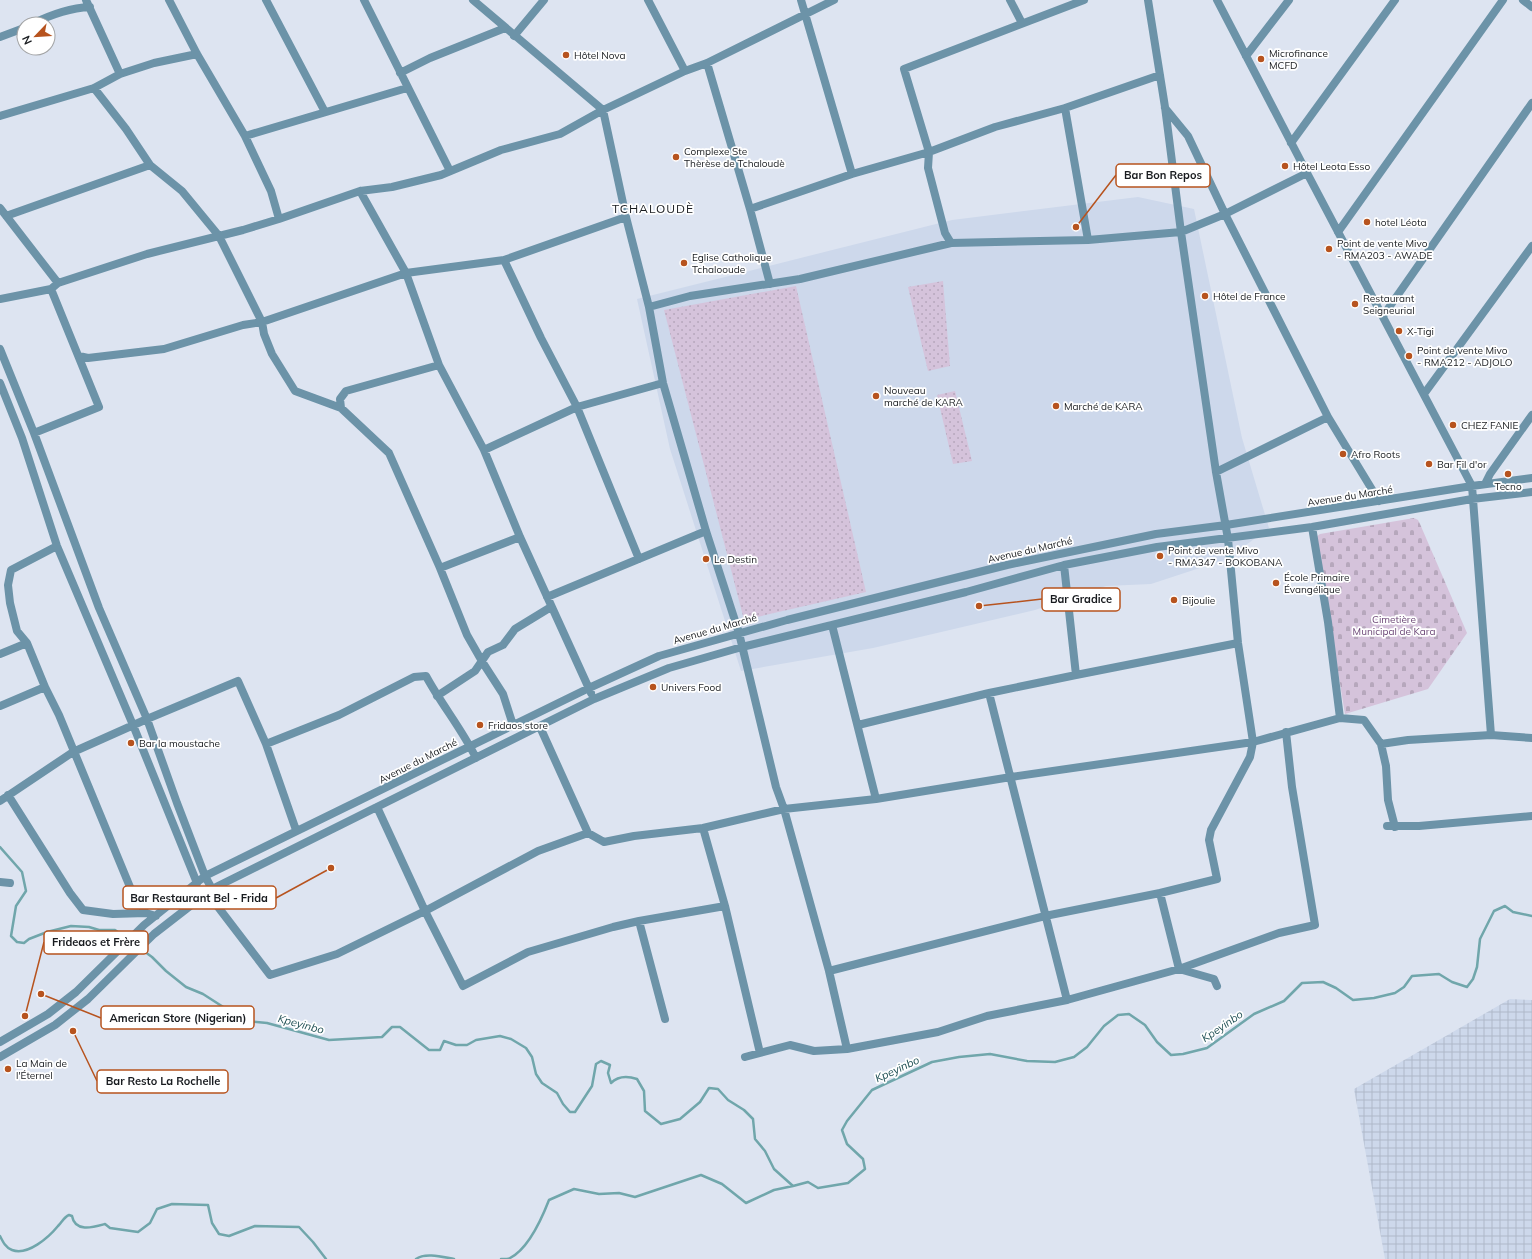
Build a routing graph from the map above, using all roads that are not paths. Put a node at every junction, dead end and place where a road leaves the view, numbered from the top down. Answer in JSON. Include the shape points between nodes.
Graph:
{"nodes":[{"id":1,"x":169,"y":0,"type":"edge"},
{"id":2,"x":266,"y":0,"type":"edge"},
{"id":3,"x":364,"y":0,"type":"edge"},
{"id":4,"x":473,"y":0,"type":"edge"},
{"id":5,"x":544,"y":0,"type":"edge"},
{"id":6,"x":648,"y":0,"type":"edge"},
{"id":7,"x":801,"y":0,"type":"edge"},
{"id":8,"x":834,"y":0,"type":"edge"},
{"id":9,"x":1010,"y":0,"type":"edge"},
{"id":10,"x":1084,"y":0,"type":"edge"},
{"id":11,"x":1148,"y":0,"type":"edge"},
{"id":12,"x":1217,"y":0,"type":"edge"},
{"id":13,"x":1288,"y":0,"type":"edge"},
{"id":14,"x":1395,"y":0,"type":"edge"},
{"id":15,"x":1503,"y":0,"type":"edge"},
{"id":16,"x":1523,"y":0,"type":"edge"},
{"id":17,"x":88,"y":4,"type":"edge"},
{"id":18,"x":1532,"y":7,"type":"edge"},
{"id":19,"x":805,"y":15,"type":"junction"},
{"id":20,"x":49,"y":16,"type":"edge"},
{"id":21,"x":1022,"y":23,"type":"junction"},
{"id":22,"x":505,"y":28,"type":"junction"},
{"id":23,"x":16,"y":31,"type":"edge"},
{"id":24,"x":514,"y":36,"type":"junction"},
{"id":25,"x":0,"y":37,"type":"edge"},
{"id":26,"x":197,"y":54,"type":"junction"},
{"id":27,"x":1246,"y":56,"type":"junction"},
{"id":28,"x":707,"y":63,"type":"junction"},
{"id":29,"x":685,"y":70,"type":"junction"},
{"id":30,"x":400,"y":73,"type":"junction"},
{"id":31,"x":120,"y":74,"type":"junction"},
{"id":32,"x":1160,"y":75,"type":"junction"},
{"id":33,"x":94,"y":88,"type":"junction"},
{"id":34,"x":407,"y":88,"type":"junction"},
{"id":35,"x":1532,"y":103,"type":"edge"},
{"id":36,"x":1165,"y":107,"type":"junction"},
{"id":37,"x":1065,"y":108,"type":"junction"},
{"id":38,"x":603,"y":110,"type":"junction"},
{"id":39,"x":325,"y":112,"type":"junction"},
{"id":40,"x":0,"y":116,"type":"edge"},
{"id":41,"x":245,"y":136,"type":"junction"},
{"id":42,"x":1291,"y":143,"type":"junction"},
{"id":43,"x":929,"y":152,"type":"junction"},
{"id":44,"x":150,"y":165,"type":"junction"},
{"id":45,"x":450,"y":171,"type":"junction"},
{"id":46,"x":1307,"y":173,"type":"junction"},
{"id":47,"x":852,"y":174,"type":"junction"},
{"id":48,"x":360,"y":191,"type":"junction"},
{"id":49,"x":0,"y":208,"type":"edge"},
{"id":50,"x":750,"y":209,"type":"junction"},
{"id":51,"x":1225,"y":214,"type":"junction"},
{"id":52,"x":6,"y":216,"type":"junction"},
{"id":53,"x":626,"y":217,"type":"junction"},
{"id":54,"x":279,"y":220,"type":"junction"},
{"id":55,"x":1181,"y":232,"type":"junction"},
{"id":56,"x":1338,"y":232,"type":"junction"},
{"id":57,"x":219,"y":236,"type":"junction"},
{"id":58,"x":1088,"y":240,"type":"junction"},
{"id":59,"x":951,"y":243,"type":"junction"},
{"id":60,"x":1532,"y":246,"type":"edge"},
{"id":61,"x":504,"y":260,"type":"junction"},
{"id":62,"x":406,"y":273,"type":"junction"},
{"id":63,"x":58,"y":283,"type":"junction"},
{"id":64,"x":770,"y":284,"type":"junction"},
{"id":65,"x":51,"y":289,"type":"junction"},
{"id":66,"x":0,"y":299,"type":"edge"},
{"id":67,"x":649,"y":307,"type":"junction"},
{"id":68,"x":1383,"y":316,"type":"junction"},
{"id":69,"x":262,"y":322,"type":"junction"},
{"id":70,"x":0,"y":349,"type":"edge"},
{"id":71,"x":79,"y":356,"type":"junction"},
{"id":72,"x":439,"y":366,"type":"junction"},
{"id":73,"x":0,"y":383,"type":"edge"},
{"id":74,"x":663,"y":383,"type":"junction"},
{"id":75,"x":1424,"y":394,"type":"junction"},
{"id":76,"x":577,"y":407,"type":"junction"},
{"id":77,"x":341,"y":408,"type":"junction"},
{"id":78,"x":1532,"y":415,"type":"edge"},
{"id":79,"x":1328,"y":417,"type":"junction"},
{"id":80,"x":34,"y":433,"type":"junction"},
{"id":81,"x":484,"y":450,"type":"junction"},
{"id":82,"x":1216,"y":472,"type":"junction"},
{"id":83,"x":1532,"y":478,"type":"edge"},
{"id":84,"x":1485,"y":484,"type":"junction"},
{"id":85,"x":1472,"y":486,"type":"junction"},
{"id":86,"x":1532,"y":492,"type":"edge"},
{"id":87,"x":1472,"y":499,"type":"junction"},
{"id":88,"x":1379,"y":501,"type":"junction"},
{"id":89,"x":1226,"y":525,"type":"junction"},
{"id":90,"x":1312,"y":527,"type":"junction"},
{"id":91,"x":706,"y":531,"type":"junction"},
{"id":92,"x":1156,"y":534,"type":"junction"},
{"id":93,"x":520,"y":537,"type":"junction"},
{"id":94,"x":1228,"y":539,"type":"junction"},
{"id":95,"x":57,"y":546,"type":"junction"},
{"id":96,"x":1157,"y":548,"type":"junction"},
{"id":97,"x":639,"y":559,"type":"junction"},
{"id":98,"x":1008,"y":565,"type":"junction"},
{"id":99,"x":1064,"y":565,"type":"junction"},
{"id":100,"x":440,"y":568,"type":"junction"},
{"id":101,"x":1011,"y":580,"type":"junction"},
{"id":102,"x":546,"y":597,"type":"junction"},
{"id":103,"x":551,"y":607,"type":"junction"},
{"id":104,"x":832,"y":625,"type":"junction"},
{"id":105,"x":739,"y":633,"type":"junction"},
{"id":106,"x":27,"y":642,"type":"junction"},
{"id":107,"x":1238,"y":643,"type":"junction"},
{"id":108,"x":742,"y":647,"type":"junction"},
{"id":109,"x":0,"y":654,"type":"edge"},
{"id":110,"x":482,"y":662,"type":"junction"},
{"id":111,"x":1076,"y":675,"type":"junction"},
{"id":112,"x":45,"y":687,"type":"junction"},
{"id":113,"x":589,"y":688,"type":"junction"},
{"id":114,"x":989,"y":693,"type":"junction"},
{"id":115,"x":437,"y":696,"type":"junction"},
{"id":116,"x":594,"y":699,"type":"junction"},
{"id":117,"x":0,"y":706,"type":"edge"},
{"id":118,"x":1340,"y":718,"type":"junction"},
{"id":119,"x":147,"y":719,"type":"junction"},
{"id":120,"x":133,"y":725,"type":"junction"},
{"id":121,"x":513,"y":725,"type":"junction"},
{"id":122,"x":858,"y":725,"type":"junction"},
{"id":123,"x":540,"y":727,"type":"junction"},
{"id":124,"x":1286,"y":732,"type":"junction"},
{"id":125,"x":1490,"y":735,"type":"junction"},
{"id":126,"x":1532,"y":738,"type":"edge"},
{"id":127,"x":1253,"y":742,"type":"junction"},
{"id":128,"x":266,"y":744,"type":"junction"},
{"id":129,"x":1381,"y":744,"type":"junction"},
{"id":130,"x":470,"y":746,"type":"junction"},
{"id":131,"x":73,"y":752,"type":"junction"},
{"id":132,"x":476,"y":758,"type":"junction"},
{"id":133,"x":1010,"y":777,"type":"junction"},
{"id":134,"x":8,"y":795,"type":"junction"},
{"id":135,"x":876,"y":799,"type":"junction"},
{"id":136,"x":0,"y":801,"type":"edge"},
{"id":137,"x":377,"y":807,"type":"junction"},
{"id":138,"x":784,"y":809,"type":"junction"},
{"id":139,"x":1532,"y":816,"type":"edge"},
{"id":140,"x":1387,"y":826,"type":"dead end"},
{"id":141,"x":1395,"y":827,"type":"junction"},
{"id":142,"x":703,"y":828,"type":"junction"},
{"id":143,"x":296,"y":830,"type":"junction"},
{"id":144,"x":588,"y":833,"type":"junction"},
{"id":145,"x":205,"y":876,"type":"junction"},
{"id":146,"x":0,"y":882,"type":"edge"},
{"id":147,"x":197,"y":882,"type":"junction"},
{"id":148,"x":10,"y":883,"type":"dead end"},
{"id":149,"x":212,"y":889,"type":"junction"},
{"id":150,"x":1160,"y":893,"type":"junction"},
{"id":151,"x":725,"y":906,"type":"junction"},
{"id":152,"x":426,"y":911,"type":"junction"},
{"id":153,"x":146,"y":913,"type":"junction"},
{"id":154,"x":156,"y":916,"type":"junction"},
{"id":155,"x":1045,"y":916,"type":"junction"},
{"id":156,"x":639,"y":920,"type":"junction"},
{"id":157,"x":1178,"y":969,"type":"junction"},
{"id":158,"x":829,"y":972,"type":"junction"},
{"id":159,"x":1217,"y":986,"type":"dead end"},
{"id":160,"x":1067,"y":1000,"type":"junction"},
{"id":161,"x":665,"y":1019,"type":"dead end"},
{"id":162,"x":0,"y":1042,"type":"edge"},
{"id":163,"x":847,"y":1049,"type":"junction"},
{"id":164,"x":760,"y":1053,"type":"junction"},
{"id":165,"x":0,"y":1056,"type":"edge"},
{"id":166,"x":745,"y":1057,"type":"dead end"}],
"edges":[{"from":1,"to":26,"type":"street"},
{"from":2,"to":39,"type":"street"},
{"from":3,"to":30,"type":"street"},
{"from":4,"to":22,"type":"street"},
{"from":5,"to":24,"type":"street"},
{"from":6,"to":29,"type":"street"},
{"from":7,"to":19,"type":"street"},
{"from":8,"to":19,"type":"street"},
{"from":9,"to":21,"type":"street"},
{"from":10,"to":21,"type":"street"},
{"from":11,"to":32,"type":"street"},
{"from":12,"to":27,"type":"street"},
{"from":13,"to":27,"type":"street"},
{"from":14,"to":42,"type":"street"},
{"from":15,"to":56,"type":"street"},
{"from":16,"to":18,"type":"street"},
{"from":17,"to":20,"type":"street"},
{"from":17,"to":31,"type":"street"},
{"from":19,"to":28,"type":"street"},
{"from":19,"to":47,"type":"street"},
{"from":21,"to":43,"type":"street","via":[[904,69]]},
{"from":22,"to":24,"type":"street"},
{"from":22,"to":30,"type":"street"},
{"from":23,"to":25,"type":"street"},
{"from":24,"to":38,"type":"street"},
{"from":26,"to":31,"type":"street","via":[[154,63]]},
{"from":26,"to":41,"type":"street"},
{"from":27,"to":42,"type":"street"},
{"from":28,"to":29,"type":"street"},
{"from":28,"to":50,"type":"street"},
{"from":29,"to":38,"type":"street"},
{"from":30,"to":34,"type":"street"},
{"from":31,"to":33,"type":"street"},
{"from":32,"to":36,"type":"street"},
{"from":32,"to":37,"type":"street"},
{"from":33,"to":40,"type":"street"},
{"from":33,"to":44,"type":"street"},
{"from":34,"to":39,"type":"street"},
{"from":34,"to":45,"type":"street"},
{"from":35,"to":68,"type":"street"},
{"from":36,"to":51,"type":"street","via":[[1188,136]]},
{"from":36,"to":55,"type":"street"},
{"from":37,"to":43,"type":"street","via":[[995,127]]},
{"from":37,"to":58,"type":"street"},
{"from":38,"to":45,"type":"street","via":[[560,134],[501,150]]},
{"from":38,"to":53,"type":"street"},
{"from":39,"to":41,"type":"street"},
{"from":41,"to":54,"type":"street","via":[[271,191]]},
{"from":42,"to":46,"type":"street"},
{"from":43,"to":47,"type":"street"},
{"from":43,"to":59,"type":"street","via":[[928,168],[945,233]]},
{"from":44,"to":52,"type":"street"},
{"from":44,"to":57,"type":"street","via":[[182,191]]},
{"from":45,"to":48,"type":"street","via":[[392,187]]},
{"from":46,"to":51,"type":"street"},
{"from":46,"to":56,"type":"street"},
{"from":47,"to":50,"type":"street"},
{"from":48,"to":54,"type":"street"},
{"from":48,"to":62,"type":"street"},
{"from":49,"to":52,"type":"street"},
{"from":50,"to":64,"type":"street"},
{"from":51,"to":55,"type":"street"},
{"from":51,"to":79,"type":"street"},
{"from":52,"to":63,"type":"street"},
{"from":53,"to":61,"type":"street"},
{"from":53,"to":67,"type":"street"},
{"from":54,"to":57,"type":"street"},
{"from":55,"to":58,"type":"street"},
{"from":55,"to":82,"type":"street"},
{"from":56,"to":68,"type":"street"},
{"from":57,"to":63,"type":"street","via":[[147,254]]},
{"from":57,"to":69,"type":"street"},
{"from":58,"to":59,"type":"street"},
{"from":59,"to":64,"type":"street"},
{"from":60,"to":75,"type":"street"},
{"from":61,"to":62,"type":"street"},
{"from":61,"to":76,"type":"street"},
{"from":62,"to":69,"type":"street"},
{"from":62,"to":72,"type":"street"},
{"from":63,"to":65,"type":"street"},
{"from":64,"to":67,"type":"street","via":[[690,296]]},
{"from":65,"to":66,"type":"street"},
{"from":65,"to":71,"type":"street"},
{"from":67,"to":74,"type":"street"},
{"from":68,"to":75,"type":"street"},
{"from":69,"to":71,"type":"street","via":[[164,349],[88,358]]},
{"from":69,"to":77,"type":"street","via":[[272,354],[295,391]]},
{"from":70,"to":80,"type":"street"},
{"from":71,"to":80,"type":"street","via":[[99,407]]},
{"from":72,"to":77,"type":"street","via":[[346,391],[340,399]]},
{"from":72,"to":81,"type":"street"},
{"from":73,"to":95,"type":"street","via":[[22,438]]},
{"from":74,"to":76,"type":"street"},
{"from":74,"to":91,"type":"street"},
{"from":75,"to":85,"type":"street"},
{"from":76,"to":81,"type":"street"},
{"from":76,"to":97,"type":"street"},
{"from":77,"to":100,"type":"street","via":[[389,453]]},
{"from":78,"to":84,"type":"street"},
{"from":79,"to":82,"type":"street"},
{"from":79,"to":88,"type":"street"},
{"from":80,"to":119,"type":"street","via":[[99,608]]},
{"from":81,"to":93,"type":"street"},
{"from":82,"to":89,"type":"street"},
{"from":83,"to":84,"type":"street","name":"Avenue du Marché"},
{"from":84,"to":85,"type":"street","name":"Avenue du Marché"},
{"from":85,"to":87,"type":"street"},
{"from":85,"to":88,"type":"street","name":"Avenue du Marché"},
{"from":86,"to":87,"type":"street"},
{"from":87,"to":90,"type":"street"},
{"from":87,"to":125,"type":"street"},
{"from":88,"to":89,"type":"street","name":"Avenue du Marché"},
{"from":89,"to":92,"type":"street","name":"Avenue du Marché"},
{"from":89,"to":94,"type":"street"},
{"from":90,"to":94,"type":"street"},
{"from":90,"to":118,"type":"street","via":[[1328,622]]},
{"from":91,"to":97,"type":"street"},
{"from":91,"to":105,"type":"street"},
{"from":92,"to":96,"type":"street"},
{"from":92,"to":98,"type":"street","name":"Avenue du Marché"},
{"from":93,"to":100,"type":"street"},
{"from":93,"to":102,"type":"street"},
{"from":94,"to":96,"type":"street"},
{"from":94,"to":107,"type":"street"},
{"from":95,"to":106,"type":"street","via":[[12,570],[8,585],[10,603],[17,631]]},
{"from":95,"to":120,"type":"street"},
{"from":96,"to":99,"type":"street"},
{"from":97,"to":102,"type":"street"},
{"from":98,"to":101,"type":"street"},
{"from":98,"to":105,"type":"street","name":"Avenue du Marché"},
{"from":99,"to":101,"type":"street"},
{"from":99,"to":111,"type":"street"},
{"from":100,"to":110,"type":"street","via":[[467,635]]},
{"from":101,"to":104,"type":"street"},
{"from":102,"to":103,"type":"street"},
{"from":103,"to":110,"type":"street","via":[[515,629],[503,645],[488,652]]},
{"from":103,"to":113,"type":"street"},
{"from":104,"to":108,"type":"street"},
{"from":104,"to":122,"type":"street"},
{"from":105,"to":108,"type":"street"},
{"from":105,"to":113,"type":"street","name":"Avenue du Marché","via":[[660,656]]},
{"from":106,"to":109,"type":"street"},
{"from":106,"to":112,"type":"street"},
{"from":107,"to":111,"type":"street"},
{"from":107,"to":127,"type":"street"},
{"from":108,"to":116,"type":"street","via":[[669,668]]},
{"from":108,"to":138,"type":"street","via":[[776,787]]},
{"from":110,"to":115,"type":"street","via":[[475,672]]},
{"from":110,"to":121,"type":"street","via":[[503,694]]},
{"from":111,"to":114,"type":"street"},
{"from":112,"to":117,"type":"street"},
{"from":112,"to":131,"type":"street"},
{"from":113,"to":116,"type":"street"},
{"from":113,"to":121,"type":"street","name":"Avenue du Marché"},
{"from":114,"to":122,"type":"street"},
{"from":114,"to":133,"type":"street"},
{"from":115,"to":128,"type":"street","via":[[426,676],[414,678],[339,715]]},
{"from":115,"to":130,"type":"street"},
{"from":116,"to":123,"type":"street"},
{"from":118,"to":124,"type":"street"},
{"from":118,"to":129,"type":"street","via":[[1364,720]]},
{"from":119,"to":120,"type":"street"},
{"from":119,"to":128,"type":"street","via":[[238,681]]},
{"from":119,"to":145,"type":"street"},
{"from":120,"to":131,"type":"street"},
{"from":120,"to":147,"type":"street"},
{"from":121,"to":130,"type":"street","name":"Avenue du Marché"},
{"from":122,"to":135,"type":"street"},
{"from":123,"to":132,"type":"street"},
{"from":123,"to":144,"type":"street"},
{"from":124,"to":127,"type":"street"},
{"from":124,"to":157,"type":"street","via":[[1292,787],[1315,925],[1279,933]]},
{"from":125,"to":126,"type":"street"},
{"from":125,"to":129,"type":"street"},
{"from":127,"to":133,"type":"street"},
{"from":127,"to":150,"type":"street","via":[[1250,757],[1211,830],[1209,840],[1217,879]]},
{"from":128,"to":143,"type":"street"},
{"from":129,"to":141,"type":"street","via":[[1386,766],[1388,800]]},
{"from":130,"to":132,"type":"street"},
{"from":130,"to":143,"type":"street","name":"Avenue du Marché"},
{"from":131,"to":134,"type":"street"},
{"from":131,"to":153,"type":"street","via":[[130,888]]},
{"from":132,"to":137,"type":"street"},
{"from":133,"to":135,"type":"street"},
{"from":133,"to":155,"type":"street"},
{"from":134,"to":136,"type":"street"},
{"from":134,"to":153,"type":"street","via":[[83,910],[113,914]]},
{"from":135,"to":138,"type":"street"},
{"from":137,"to":149,"type":"street"},
{"from":137,"to":152,"type":"street"},
{"from":138,"to":142,"type":"street"},
{"from":138,"to":158,"type":"street"},
{"from":139,"to":141,"type":"street"},
{"from":140,"to":141,"type":"street"},
{"from":142,"to":144,"type":"street","via":[[604,842]]},
{"from":142,"to":151,"type":"street"},
{"from":143,"to":145,"type":"street","name":"Avenue du Marché"},
{"from":144,"to":152,"type":"street","via":[[538,851]]},
{"from":145,"to":147,"type":"street","name":"Avenue du Marché"},
{"from":145,"to":149,"type":"street"},
{"from":146,"to":148,"type":"street"},
{"from":147,"to":154,"type":"street","name":"Avenue du Marché"},
{"from":149,"to":152,"type":"street","via":[[215,903],[270,975],[337,954]]},
{"from":149,"to":165,"type":"street","via":[[154,934],[88,999],[56,1025]]},
{"from":150,"to":155,"type":"street"},
{"from":150,"to":157,"type":"street"},
{"from":151,"to":156,"type":"street"},
{"from":151,"to":164,"type":"street"},
{"from":152,"to":156,"type":"street","via":[[463,986],[528,952]]},
{"from":153,"to":154,"type":"street"},
{"from":154,"to":162,"type":"street","name":"Avenue du Marché","via":[[48,1014]]},
{"from":155,"to":158,"type":"street"},
{"from":155,"to":160,"type":"street"},
{"from":156,"to":161,"type":"street"},
{"from":157,"to":159,"type":"street","via":[[1214,979]]},
{"from":157,"to":160,"type":"street"},
{"from":158,"to":163,"type":"street"},
{"from":160,"to":163,"type":"street","via":[[987,1016],[938,1032]]},
{"from":163,"to":164,"type":"street","via":[[814,1051],[790,1045]]},
{"from":164,"to":166,"type":"street"}]}
